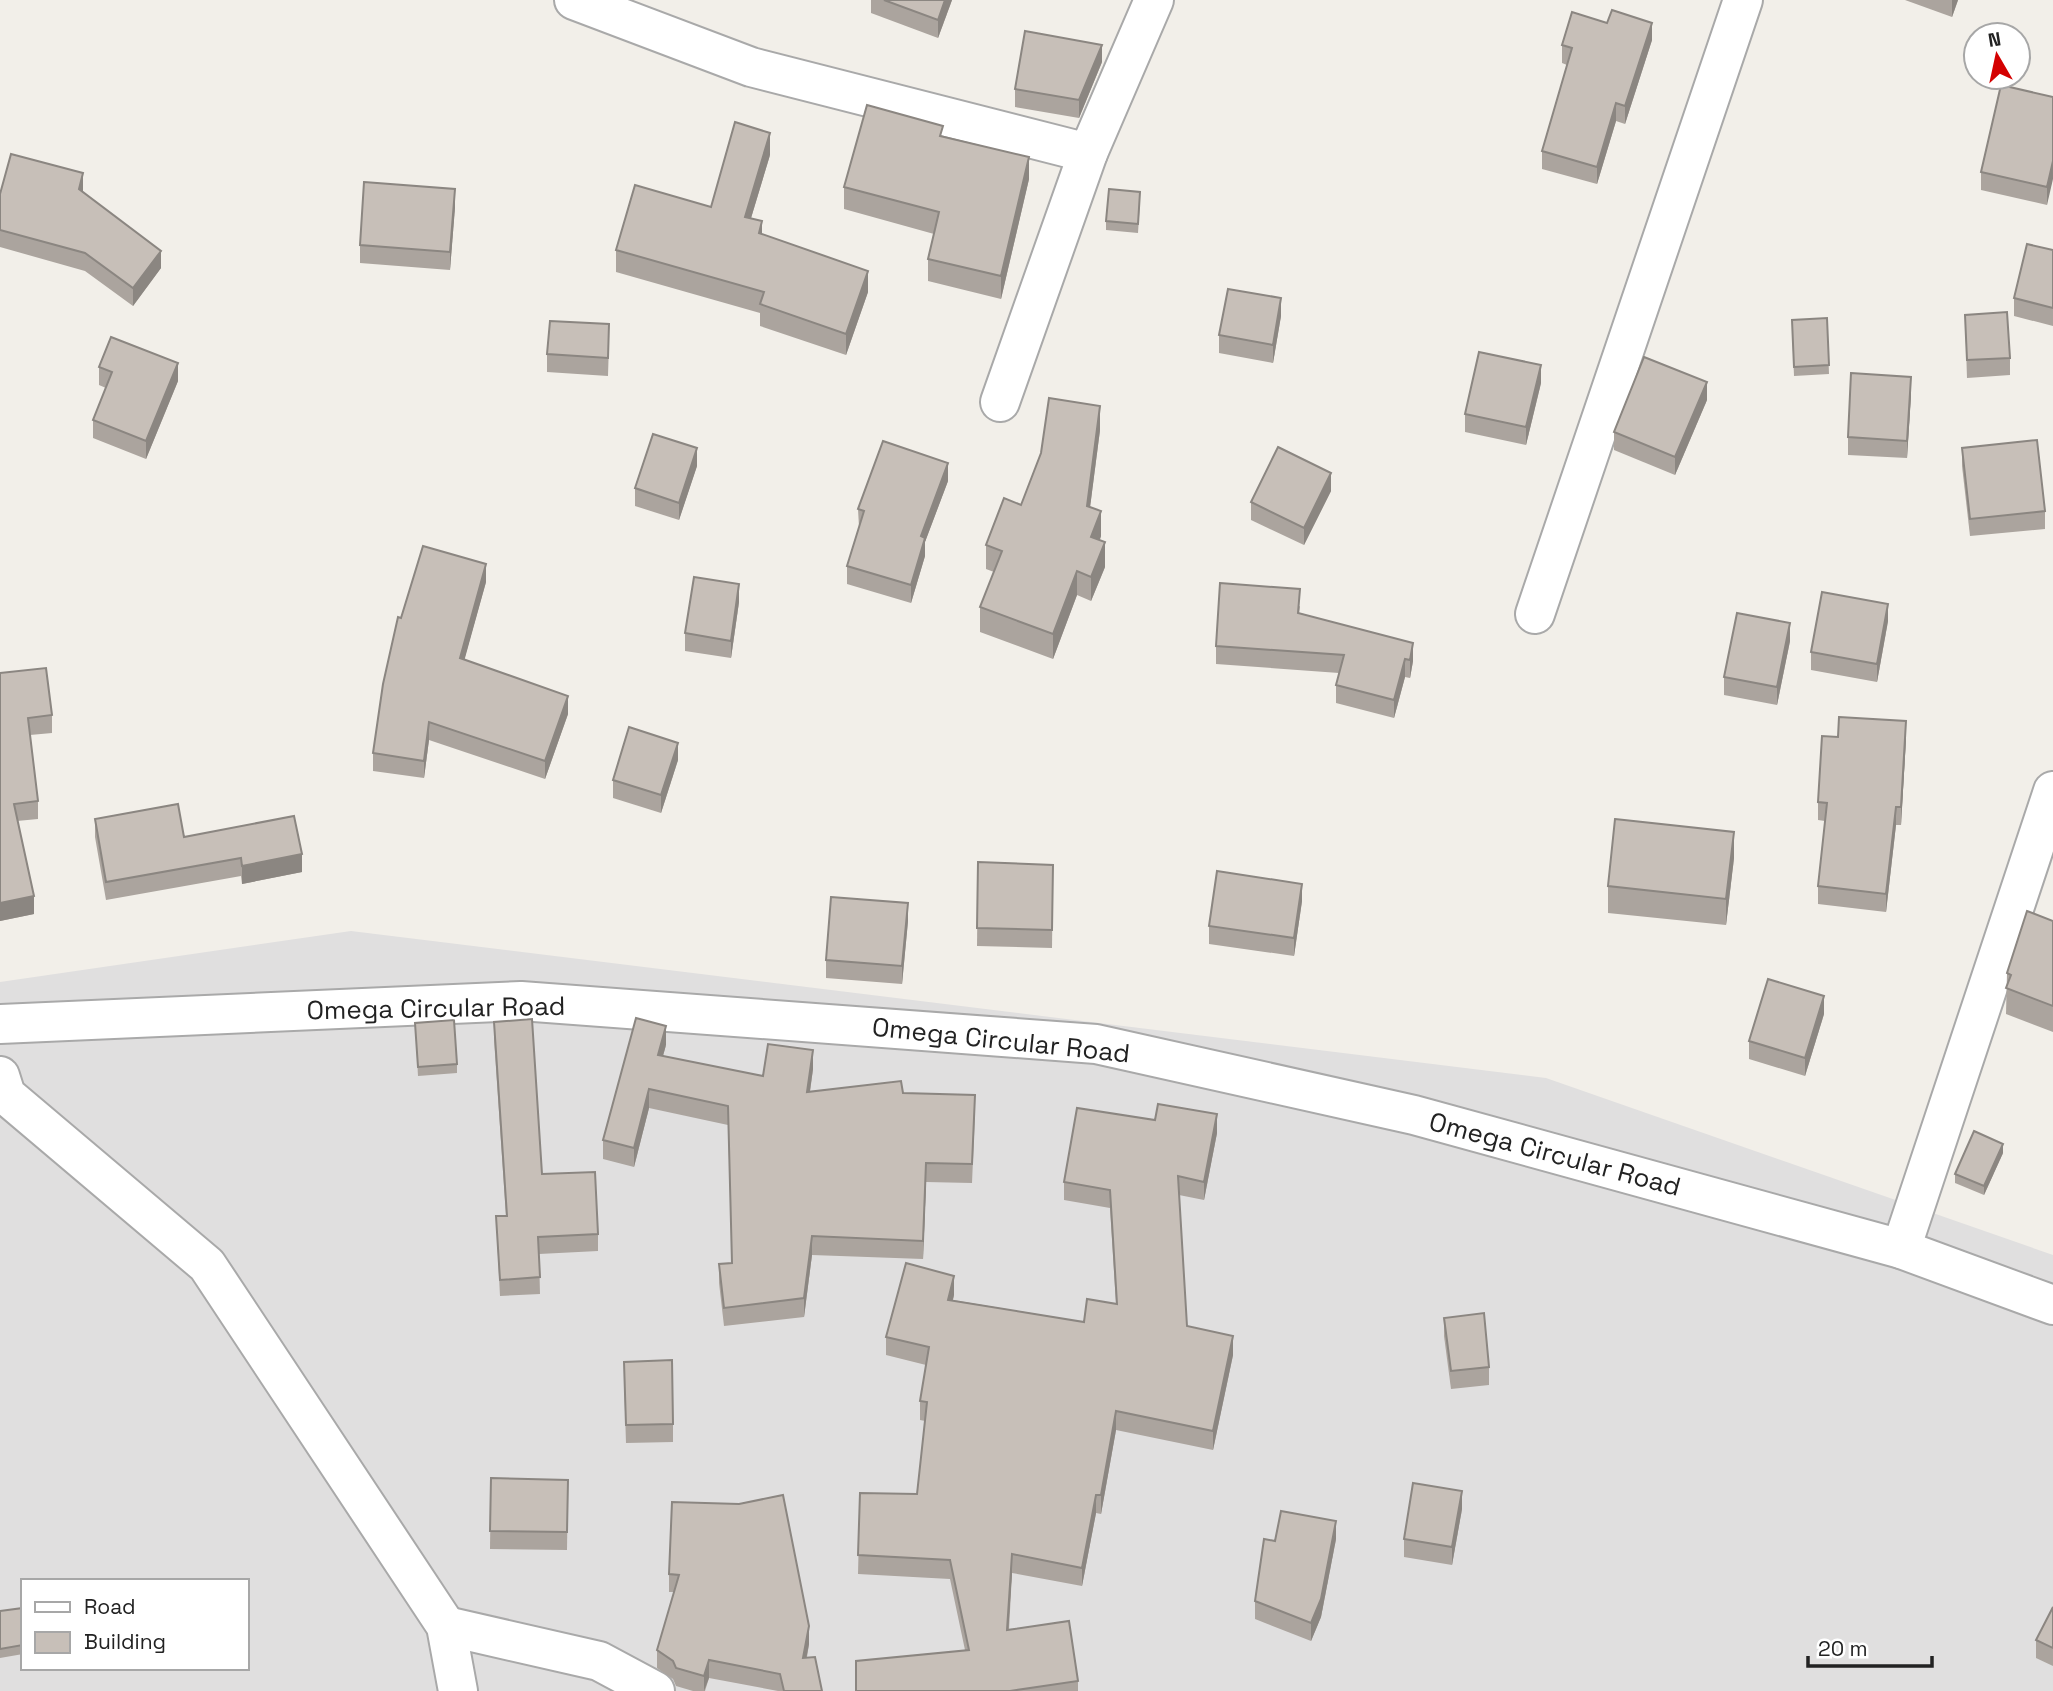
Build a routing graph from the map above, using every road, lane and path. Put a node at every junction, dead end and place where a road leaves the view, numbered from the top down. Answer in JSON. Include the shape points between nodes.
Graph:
{"nodes":[{"id":1,"x":1154,"y":0,"type":"edge"},
{"id":2,"x":1742,"y":0,"type":"edge"},
{"id":3,"x":589,"y":3,"type":"edge"},
{"id":4,"x":1088,"y":153,"type":"junction"},
{"id":5,"x":1000,"y":402,"type":"dead end"},
{"id":6,"x":1535,"y":614,"type":"dead end"},
{"id":7,"x":2053,"y":791,"type":"edge"},
{"id":8,"x":0,"y":1024,"type":"edge"},
{"id":9,"x":0,"y":1076,"type":"edge"},
{"id":10,"x":1901,"y":1249,"type":"junction"},
{"id":11,"x":2053,"y":1305,"type":"edge"},
{"id":12,"x":446,"y":1626,"type":"junction"},
{"id":13,"x":458,"y":1691,"type":"edge"},
{"id":14,"x":655,"y":1691,"type":"edge"}],
"edges":[{"from":1,"to":4,"type":"street"},
{"from":2,"to":6,"type":"street"},
{"from":3,"to":4,"type":"street","via":[[751,67]]},
{"from":4,"to":5,"type":"street"},
{"from":7,"to":10,"type":"street"},
{"from":8,"to":10,"type":"street","name":"Omega Circular Road","via":[[521,1001],[1096,1044],[1414,1115]]},
{"from":9,"to":12,"type":"street","via":[[6,1095],[207,1265]]},
{"from":10,"to":11,"type":"street","name":"Omega Circular Road"},
{"from":12,"to":13,"type":"street"},
{"from":12,"to":14,"type":"street","via":[[599,1661]]}]}
